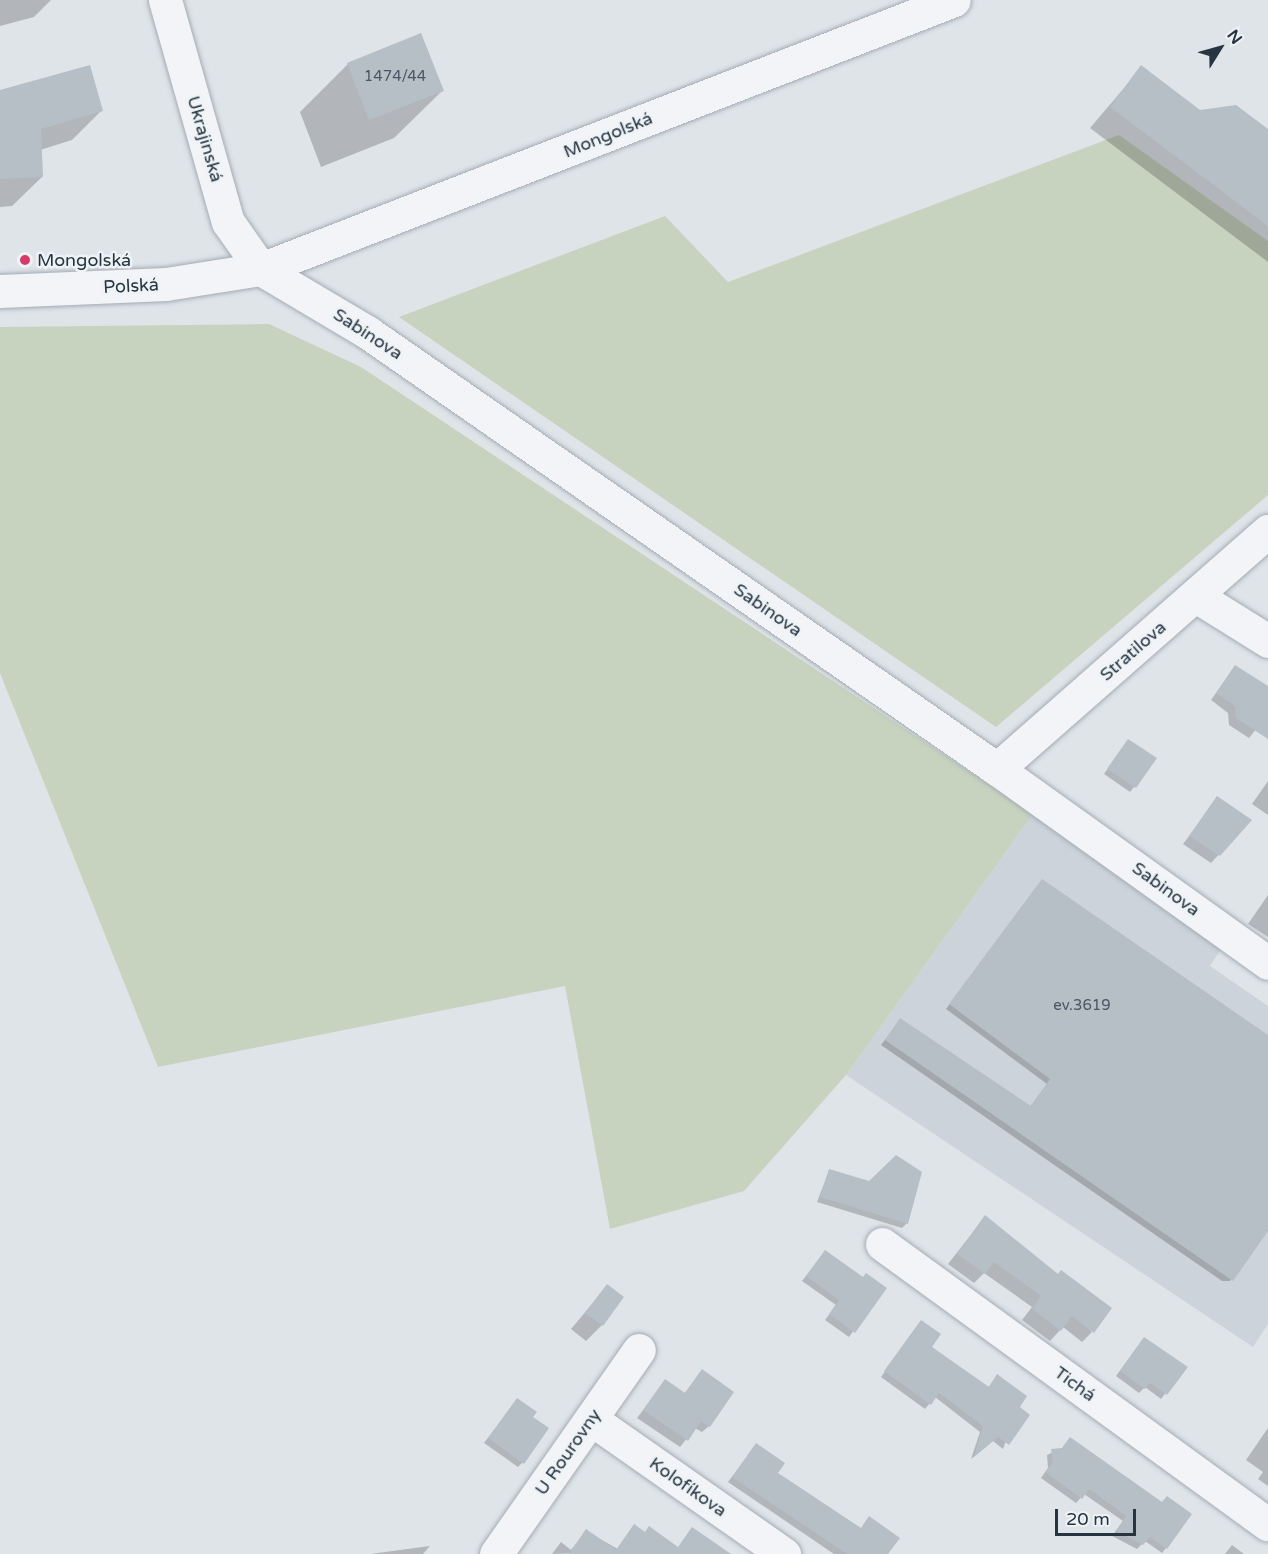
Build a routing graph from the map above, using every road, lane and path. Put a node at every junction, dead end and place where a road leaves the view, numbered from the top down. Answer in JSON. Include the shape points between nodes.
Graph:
{"nodes":[{"id":1,"x":165,"y":0,"type":"edge"},
{"id":2,"x":954,"y":0,"type":"edge"},
{"id":3,"x":261,"y":268,"type":"junction"},
{"id":4,"x":0,"y":291,"type":"edge"},
{"id":5,"x":1268,"y":531,"type":"edge"},
{"id":6,"x":1196,"y":596,"type":"junction"},
{"id":7,"x":1268,"y":641,"type":"edge"},
{"id":8,"x":997,"y":769,"type":"junction"},
{"id":9,"x":1268,"y":963,"type":"edge"},
{"id":10,"x":882,"y":1244,"type":"dead end"},
{"id":11,"x":639,"y":1350,"type":"dead end"},
{"id":12,"x":591,"y":1419,"type":"junction"},
{"id":13,"x":1268,"y":1524,"type":"edge"},
{"id":14,"x":496,"y":1554,"type":"edge"},
{"id":15,"x":784,"y":1554,"type":"edge"}],
"edges":[{"from":1,"to":3,"type":"street","name":"Ukrajinská","via":[[228,222]]},
{"from":2,"to":3,"type":"street","name":"Mongolská"},
{"from":3,"to":4,"type":"street","name":"Polská","via":[[166,284]]},
{"from":3,"to":8,"type":"street","name":"Sabinova","via":[[367,332]]},
{"from":5,"to":6,"type":"street","name":"Stratilova"},
{"from":6,"to":7,"type":"street"},
{"from":6,"to":8,"type":"street","name":"Stratilova"},
{"from":8,"to":9,"type":"street","name":"Sabinova"},
{"from":10,"to":13,"type":"street","name":"Tichá"},
{"from":11,"to":12,"type":"street","name":"U Rourovny"},
{"from":12,"to":14,"type":"street","name":"U Rourovny"},
{"from":12,"to":15,"type":"street","name":"Kolofíkova"}]}
